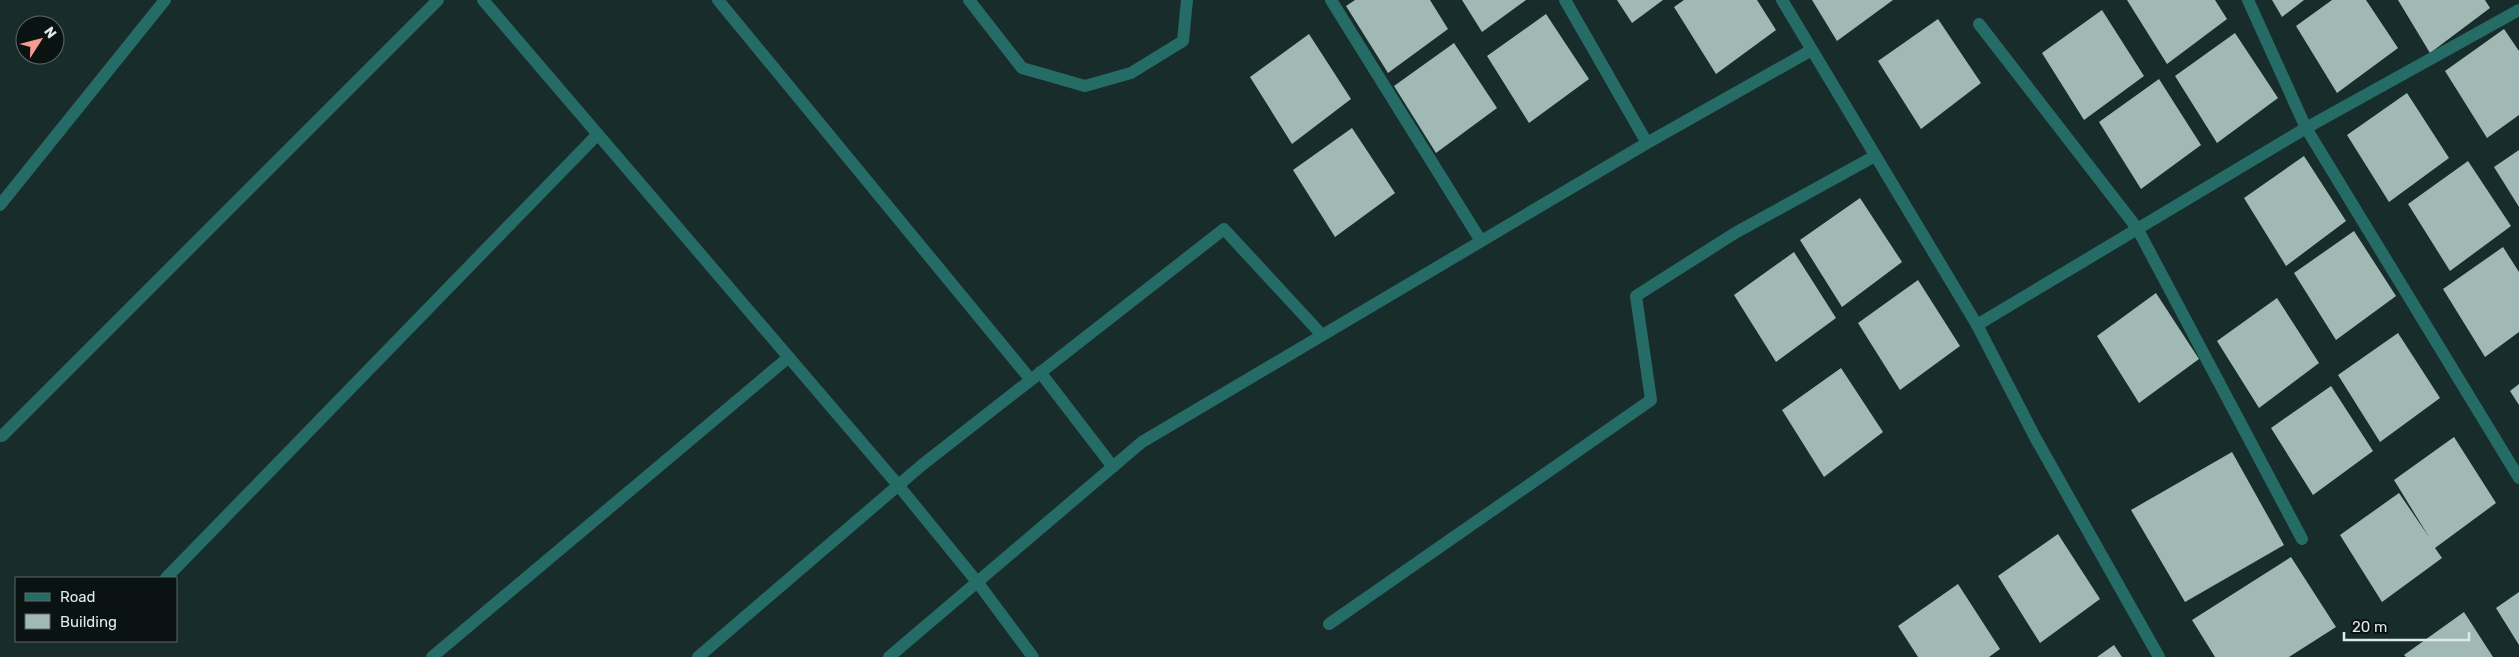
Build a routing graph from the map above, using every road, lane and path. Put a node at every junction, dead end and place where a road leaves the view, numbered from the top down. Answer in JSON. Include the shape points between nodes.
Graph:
{"nodes":[{"id":1,"x":165,"y":0,"type":"edge"},
{"id":2,"x":438,"y":0,"type":"edge"},
{"id":3,"x":483,"y":0,"type":"edge"},
{"id":4,"x":718,"y":0,"type":"edge"},
{"id":5,"x":969,"y":0,"type":"edge"},
{"id":6,"x":1187,"y":0,"type":"edge"},
{"id":7,"x":1331,"y":0,"type":"edge"},
{"id":8,"x":1565,"y":0,"type":"edge"},
{"id":9,"x":1782,"y":0,"type":"edge"},
{"id":10,"x":2248,"y":0,"type":"edge"},
{"id":11,"x":2513,"y":0,"type":"edge"},
{"id":12,"x":2519,"y":10,"type":"edge"},
{"id":13,"x":1979,"y":24,"type":"dead end"},
{"id":14,"x":1810,"y":51,"type":"junction"},
{"id":15,"x":2306,"y":128,"type":"junction"},
{"id":16,"x":598,"y":134,"type":"junction"},
{"id":17,"x":1647,"y":143,"type":"junction"},
{"id":18,"x":1875,"y":156,"type":"junction"},
{"id":19,"x":0,"y":205,"type":"edge"},
{"id":20,"x":2137,"y":228,"type":"junction"},
{"id":21,"x":1481,"y":241,"type":"junction"},
{"id":22,"x":1977,"y":325,"type":"junction"},
{"id":23,"x":1322,"y":335,"type":"junction"},
{"id":24,"x":789,"y":357,"type":"junction"},
{"id":25,"x":1036,"y":376,"type":"junction"},
{"id":26,"x":2,"y":436,"type":"dead end"},
{"id":27,"x":1113,"y":467,"type":"junction"},
{"id":28,"x":2519,"y":478,"type":"edge"},
{"id":29,"x":898,"y":485,"type":"junction"},
{"id":30,"x":2302,"y":539,"type":"dead end"},
{"id":31,"x":167,"y":577,"type":"edge"},
{"id":32,"x":978,"y":583,"type":"junction"},
{"id":33,"x":1329,"y":624,"type":"dead end"},
{"id":34,"x":432,"y":657,"type":"edge"},
{"id":35,"x":698,"y":657,"type":"edge"},
{"id":36,"x":889,"y":657,"type":"edge"},
{"id":37,"x":1034,"y":657,"type":"edge"},
{"id":38,"x":2159,"y":657,"type":"edge"}],
"edges":[{"from":1,"to":19,"type":"street"},
{"from":2,"to":26,"type":"street"},
{"from":3,"to":16,"type":"street"},
{"from":4,"to":25,"type":"street"},
{"from":5,"to":6,"type":"street","via":[[1022,68],[1085,86],[1132,73],[1183,41]]},
{"from":7,"to":21,"type":"street"},
{"from":8,"to":17,"type":"street"},
{"from":9,"to":14,"type":"street"},
{"from":10,"to":15,"type":"street"},
{"from":11,"to":12,"type":"street"},
{"from":12,"to":15,"type":"street"},
{"from":13,"to":20,"type":"street"},
{"from":14,"to":17,"type":"street"},
{"from":14,"to":18,"type":"street"},
{"from":15,"to":20,"type":"street"},
{"from":15,"to":28,"type":"street"},
{"from":16,"to":24,"type":"street"},
{"from":16,"to":31,"type":"street"},
{"from":17,"to":21,"type":"street"},
{"from":18,"to":22,"type":"street"},
{"from":18,"to":33,"type":"street","via":[[1735,233],[1636,296],[1651,400]]},
{"from":20,"to":22,"type":"street"},
{"from":20,"to":30,"type":"street"},
{"from":21,"to":23,"type":"street"},
{"from":22,"to":38,"type":"street","via":[[2036,439]]},
{"from":23,"to":25,"type":"street","via":[[1224,229]]},
{"from":23,"to":27,"type":"street","via":[[1142,442]]},
{"from":24,"to":29,"type":"street"},
{"from":24,"to":34,"type":"street"},
{"from":25,"to":27,"type":"street"},
{"from":25,"to":29,"type":"street"},
{"from":27,"to":32,"type":"street"},
{"from":29,"to":32,"type":"street"},
{"from":29,"to":35,"type":"street"},
{"from":32,"to":36,"type":"street"},
{"from":32,"to":37,"type":"street"}]}
